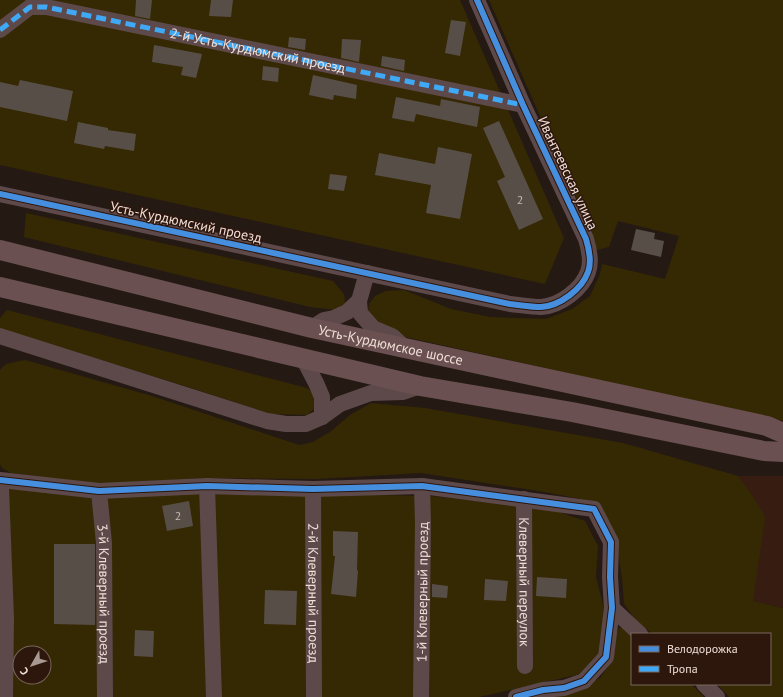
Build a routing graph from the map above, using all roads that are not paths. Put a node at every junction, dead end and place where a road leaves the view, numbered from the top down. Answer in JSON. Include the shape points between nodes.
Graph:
{"nodes":[{"id":1,"x":477,"y":0,"type":"edge"},
{"id":2,"x":0,"y":30,"type":"edge"},
{"id":3,"x":522,"y":105,"type":"junction"},
{"id":4,"x":0,"y":194,"type":"edge"},
{"id":5,"x":0,"y":250,"type":"edge"},
{"id":6,"x":367,"y":273,"type":"junction"},
{"id":7,"x":0,"y":287,"type":"edge"},
{"id":8,"x":359,"y":301,"type":"junction"},
{"id":9,"x":312,"y":328,"type":"junction"},
{"id":10,"x":0,"y":336,"type":"edge"},
{"id":11,"x":404,"y":347,"type":"junction"},
{"id":12,"x":303,"y":358,"type":"junction"},
{"id":13,"x":420,"y":386,"type":"junction"},
{"id":14,"x":322,"y":417,"type":"junction"},
{"id":15,"x":783,"y":433,"type":"edge"},
{"id":16,"x":783,"y":452,"type":"edge"},
{"id":17,"x":0,"y":480,"type":"edge"},
{"id":18,"x":0,"y":486,"type":"edge"},
{"id":19,"x":207,"y":486,"type":"junction"},
{"id":20,"x":422,"y":486,"type":"junction"},
{"id":21,"x":313,"y":489,"type":"junction"},
{"id":22,"x":99,"y":490,"type":"junction"},
{"id":23,"x":524,"y":499,"type":"junction"},
{"id":24,"x":612,"y":608,"type":"junction"},
{"id":25,"x":639,"y":633,"type":"edge"},
{"id":26,"x":525,"y":666,"type":"dead end"},
{"id":27,"x":705,"y":685,"type":"edge"},
{"id":28,"x":5,"y":697,"type":"edge"},
{"id":29,"x":105,"y":697,"type":"edge"},
{"id":30,"x":214,"y":697,"type":"edge"},
{"id":31,"x":314,"y":697,"type":"edge"},
{"id":32,"x":421,"y":697,"type":"edge"},
{"id":33,"x":516,"y":697,"type":"edge"},
{"id":34,"x":717,"y":697,"type":"edge"}],
"edges":[{"from":1,"to":3,"type":"street","name":"Ивантеевская улица"},
{"from":2,"to":3,"type":"street","name":"2-й Усть-Курдюмский проезд","via":[[30,7],[46,7]]},
{"from":3,"to":6,"type":"street","name":"Ивантеевская улица","via":[[586,239],[590,255],[589,271],[580,286],[563,300],[542,307],[510,304]]},
{"from":4,"to":6,"type":"street","name":"Усть-Курдюмский проезд"},
{"from":5,"to":9,"type":"main road","name":"Усть-Курдюмское шоссе"},
{"from":6,"to":8,"type":"street"},
{"from":7,"to":12,"type":"main road"},
{"from":8,"to":9,"type":"street","via":[[347,312],[324,320]]},
{"from":8,"to":11,"type":"street","via":[[360,314],[373,328],[392,336]]},
{"from":9,"to":11,"type":"main road","name":"Усть-Курдюмское шоссе"},
{"from":10,"to":14,"type":"street","via":[[266,421],[306,424]]},
{"from":11,"to":15,"type":"main road","name":"Усть-Курдюмское шоссе","via":[[767,426]]},
{"from":12,"to":13,"type":"main road"},
{"from":12,"to":14,"type":"street","via":[[322,397]]},
{"from":13,"to":14,"type":"street","via":[[404,392],[371,392],[340,404]]},
{"from":13,"to":16,"type":"main road","via":[[572,412],[764,451]]},
{"from":17,"to":22,"type":"street"},
{"from":18,"to":28,"type":"street","via":[[6,618]]},
{"from":19,"to":21,"type":"street"},
{"from":19,"to":22,"type":"street"},
{"from":19,"to":30,"type":"street"},
{"from":20,"to":21,"type":"street"},
{"from":20,"to":23,"type":"street"},
{"from":20,"to":32,"type":"street","name":"1-й Клеверный проезд"},
{"from":21,"to":31,"type":"street","name":"2-й Клеверный проезд"},
{"from":22,"to":29,"type":"street","name":"3-й Клеверный проезд","via":[[104,543]]},
{"from":23,"to":24,"type":"street","via":[[594,509],[610,542]]},
{"from":23,"to":26,"type":"street","name":"Клеверный переулок"},
{"from":24,"to":25,"type":"street"},
{"from":24,"to":33,"type":"street","via":[[606,657],[584,681],[564,688]]},
{"from":27,"to":34,"type":"street"}]}
